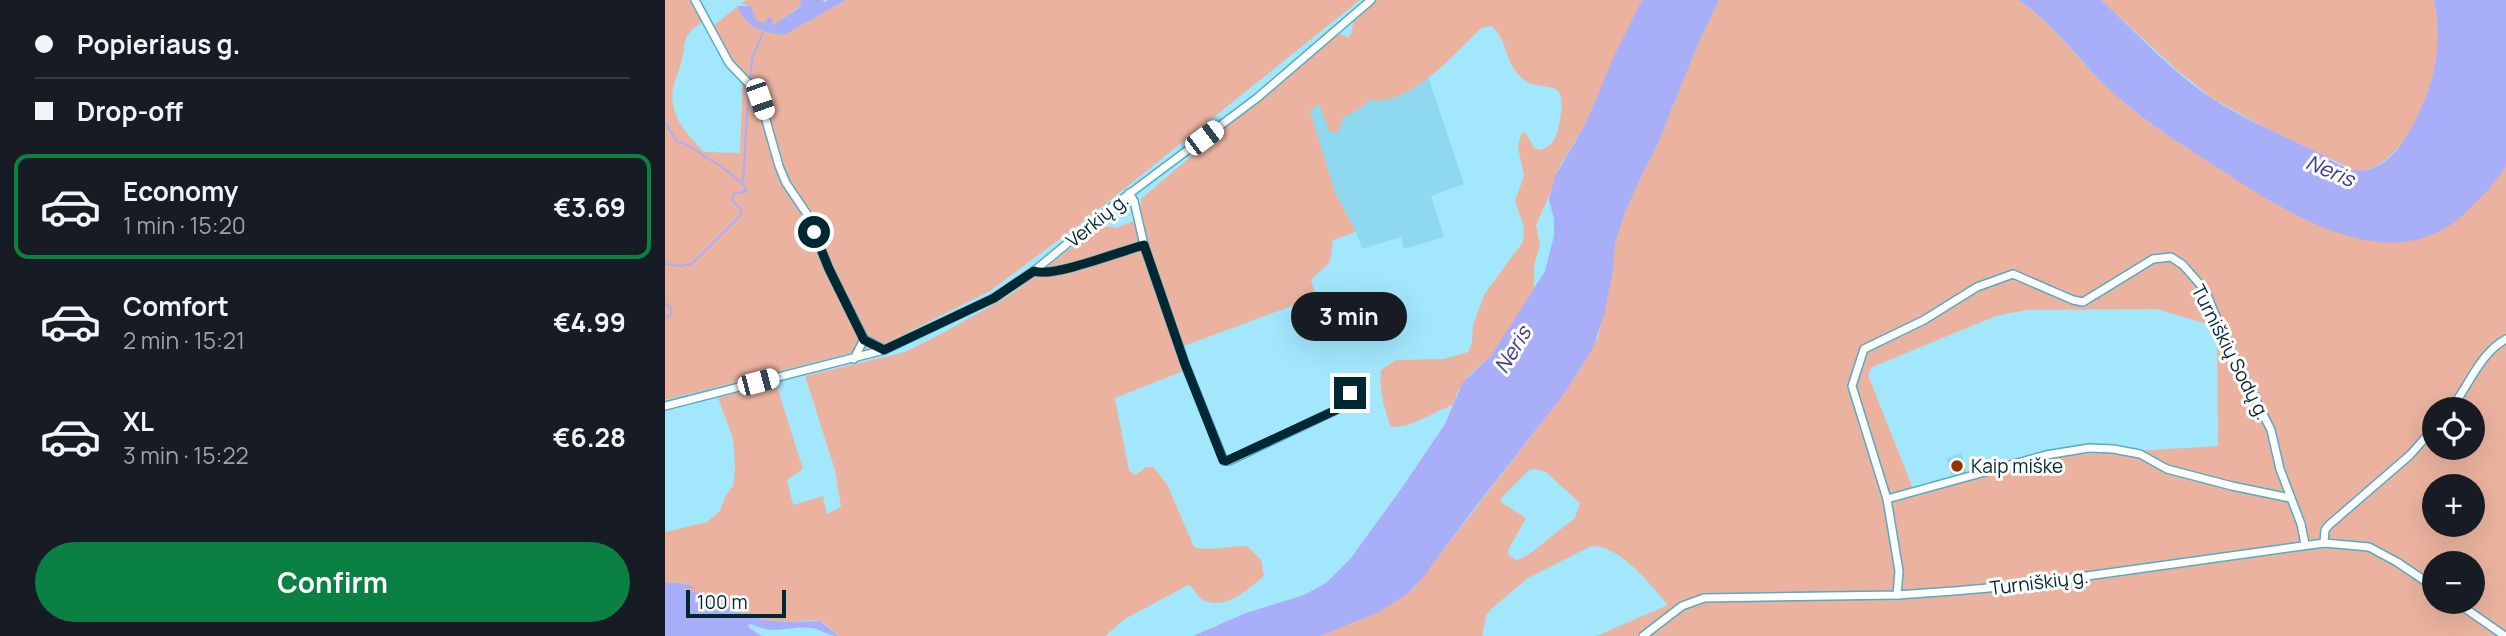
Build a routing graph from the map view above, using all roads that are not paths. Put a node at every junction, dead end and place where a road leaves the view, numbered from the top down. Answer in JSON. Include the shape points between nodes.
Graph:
{"nodes":[{"id":1,"x":695,"y":0,"type":"edge"},
{"id":2,"x":1371,"y":0,"type":"edge"},
{"id":3,"x":1129,"y":193,"type":"junction"},
{"id":4,"x":1144,"y":245,"type":"junction"},
{"id":5,"x":1034,"y":271,"type":"junction"},
{"id":6,"x":2506,"y":339,"type":"edge"},
{"id":7,"x":864,"y":340,"type":"junction"},
{"id":8,"x":884,"y":350,"type":"junction"},
{"id":9,"x":854,"y":359,"type":"junction"},
{"id":10,"x":1350,"y":393,"type":"dead end"},
{"id":11,"x":2460,"y":397,"type":"edge"},
{"id":12,"x":665,"y":406,"type":"edge"},
{"id":13,"x":2422,"y":442,"type":"edge"},
{"id":14,"x":2290,"y":498,"type":"junction"},
{"id":15,"x":1887,"y":499,"type":"junction"},
{"id":16,"x":2324,"y":543,"type":"junction"},
{"id":17,"x":2305,"y":544,"type":"junction"},
{"id":18,"x":2422,"y":579,"type":"edge"},
{"id":19,"x":1897,"y":595,"type":"junction"},
{"id":20,"x":2473,"y":614,"type":"edge"},
{"id":21,"x":1643,"y":636,"type":"edge"},
{"id":22,"x":2504,"y":636,"type":"edge"}],
"edges":[{"from":1,"to":7,"type":"street","via":[[729,64],[760,99],[782,175],[807,214]]},
{"from":2,"to":3,"type":"street","name":"Verkių g.","via":[[1257,98]]},
{"from":3,"to":4,"type":"street"},
{"from":3,"to":5,"type":"street","name":"Verkių g."},
{"from":4,"to":5,"type":"street","via":[[1060,270]]},
{"from":4,"to":10,"type":"street","via":[[1223,460],[1336,410]]},
{"from":5,"to":8,"type":"street","name":"Verkių g.","via":[[994,298]]},
{"from":6,"to":11,"type":"street","via":[[2487,353]]},
{"from":7,"to":8,"type":"street"},
{"from":7,"to":9,"type":"street"},
{"from":8,"to":9,"type":"street","name":"Verkių g."},
{"from":9,"to":12,"type":"street","name":"Verkių g."},
{"from":13,"to":16,"type":"street","via":[[2329,525]]},
{"from":14,"to":15,"type":"street","via":[[2167,469],[2140,454],[2089,448],[2046,455]]},
{"from":14,"to":15,"type":"street","name":"Turniškių Sodų g.","via":[[2271,430],[2205,290],[2183,265],[2166,257],[2153,259],[2083,302],[2013,274],[1977,287],[1864,349],[1852,386]]},
{"from":14,"to":17,"type":"street","name":"Turniškių Sodų g."},
{"from":15,"to":19,"type":"street","name":"Turniškių Sodų g.","via":[[1899,570]]},
{"from":16,"to":17,"type":"street","name":"Turniškių g."},
{"from":16,"to":18,"type":"street","name":"Turniškių g.","via":[[2369,547]]},
{"from":17,"to":19,"type":"street","name":"Turniškių g.","via":[[2022,585]]},
{"from":19,"to":21,"type":"street","name":"Turniškių g.","via":[[1703,598],[1682,606]]},
{"from":20,"to":22,"type":"street"}]}
